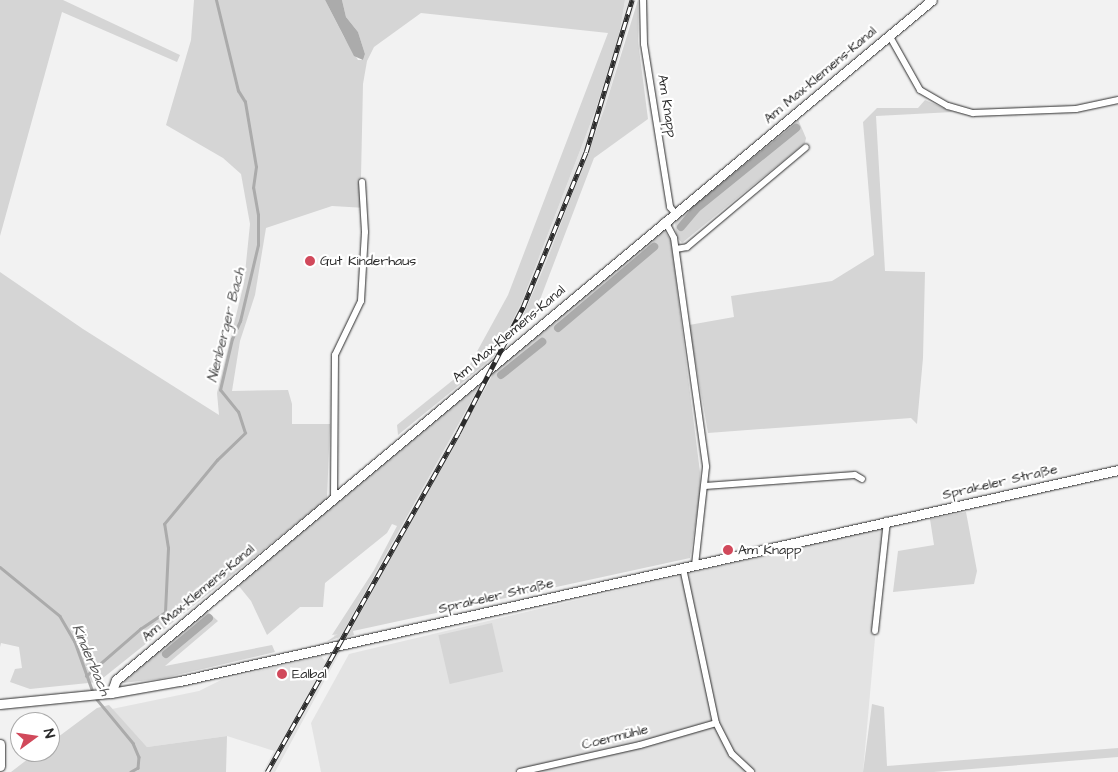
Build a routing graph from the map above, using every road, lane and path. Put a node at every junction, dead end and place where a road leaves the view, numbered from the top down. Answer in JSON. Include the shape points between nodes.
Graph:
{"nodes":[{"id":1,"x":643,"y":0,"type":"edge"},
{"id":2,"x":932,"y":0,"type":"edge"},
{"id":3,"x":889,"y":35,"type":"junction"},
{"id":4,"x":1118,"y":100,"type":"edge"},
{"id":5,"x":806,"y":147,"type":"dead end"},
{"id":6,"x":362,"y":182,"type":"dead end"},
{"id":7,"x":674,"y":213,"type":"junction"},
{"id":8,"x":665,"y":221,"type":"junction"},
{"id":9,"x":676,"y":249,"type":"junction"},
{"id":10,"x":1118,"y":470,"type":"edge"},
{"id":11,"x":862,"y":479,"type":"dead end"},
{"id":12,"x":705,"y":486,"type":"junction"},
{"id":13,"x":334,"y":498,"type":"junction"},
{"id":14,"x":887,"y":521,"type":"junction"},
{"id":15,"x":695,"y":565,"type":"junction"},
{"id":16,"x":683,"y":568,"type":"junction"},
{"id":17,"x":875,"y":631,"type":"dead end"},
{"id":18,"x":107,"y":694,"type":"junction"},
{"id":19,"x":0,"y":704,"type":"edge"},
{"id":20,"x":716,"y":723,"type":"junction"},
{"id":21,"x":0,"y":744,"type":"edge"},
{"id":22,"x":0,"y":766,"type":"edge"},
{"id":23,"x":520,"y":772,"type":"edge"},
{"id":24,"x":751,"y":772,"type":"edge"}],
"edges":[{"from":1,"to":7,"type":"street","name":"Am Knapp","via":[[644,44],[670,207]]},
{"from":2,"to":3,"type":"main road","name":"Am Max-Klemens-Kanal"},
{"from":3,"to":4,"type":"street","via":[[920,90],[948,106],[973,113],[1076,109]]},
{"from":3,"to":7,"type":"main road","name":"Am Max-Klemens-Kanal"},
{"from":5,"to":9,"type":"street","via":[[687,247]]},
{"from":6,"to":13,"type":"street","via":[[365,232],[361,301],[335,355]]},
{"from":7,"to":8,"type":"main road","name":"Am Max-Klemens-Kanal"},
{"from":8,"to":9,"type":"street"},
{"from":8,"to":13,"type":"main road","name":"Am Max-Klemens-Kanal"},
{"from":9,"to":12,"type":"street","via":[[705,459]]},
{"from":10,"to":14,"type":"main road","name":"Sprakeler Straße"},
{"from":11,"to":12,"type":"street","via":[[855,475]]},
{"from":12,"to":15,"type":"street"},
{"from":13,"to":18,"type":"main road","name":"Am Max-Klemens-Kanal","via":[[116,680]]},
{"from":14,"to":15,"type":"main road","name":"Sprakeler Straße"},
{"from":14,"to":17,"type":"street"},
{"from":15,"to":16,"type":"main road","name":"Sprakeler Straße"},
{"from":16,"to":18,"type":"main road","name":"Sprakeler Straße","via":[[180,681]]},
{"from":16,"to":20,"type":"street"},
{"from":18,"to":19,"type":"main road","name":"Sprakeler Straße"},
{"from":20,"to":23,"type":"street","name":"Coermühle","via":[[640,745]]},
{"from":20,"to":24,"type":"street","via":[[732,754]]},
{"from":21,"to":22,"type":"main road"}]}
